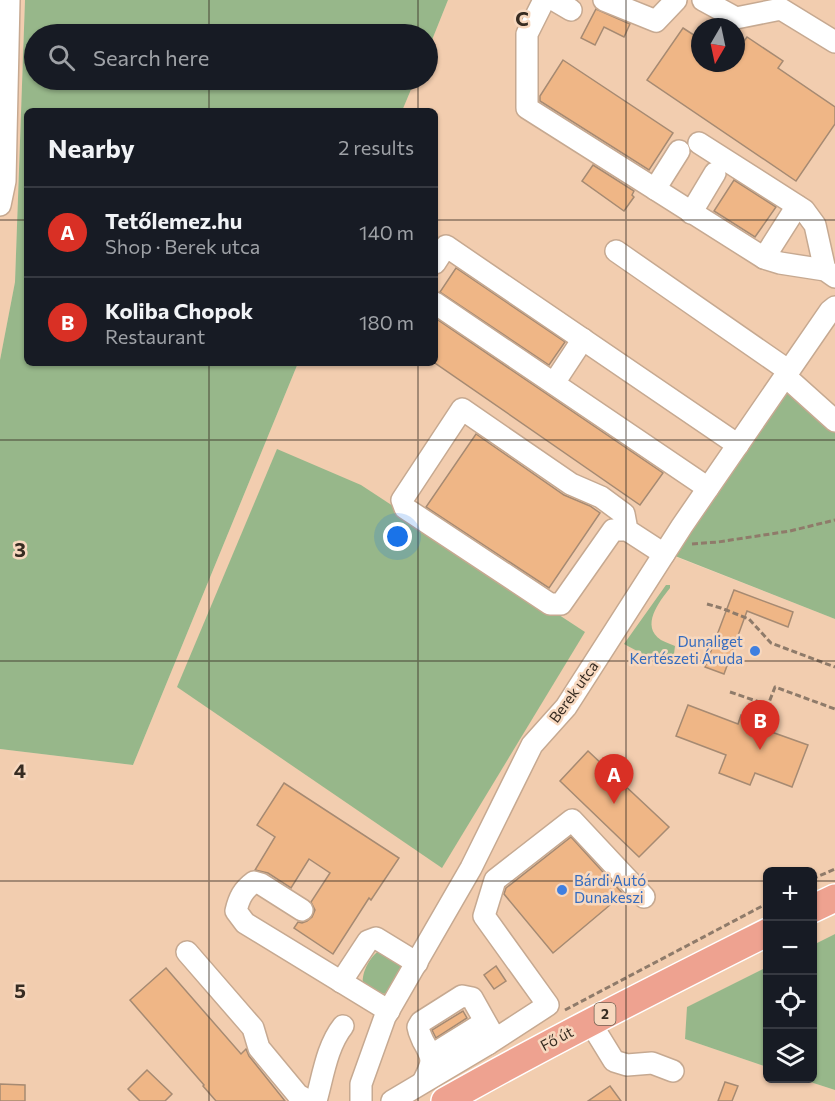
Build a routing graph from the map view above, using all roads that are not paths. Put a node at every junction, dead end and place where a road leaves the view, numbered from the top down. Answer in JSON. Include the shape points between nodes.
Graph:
{"nodes":[{"id":1,"x":9,"y":0,"type":"edge"},
{"id":2,"x":544,"y":0,"type":"edge"},
{"id":3,"x":604,"y":0,"type":"edge"},
{"id":4,"x":676,"y":0,"type":"edge"},
{"id":5,"x":703,"y":0,"type":"edge"},
{"id":6,"x":835,"y":42,"type":"edge"},
{"id":7,"x":3,"y":131,"type":"edge"},
{"id":8,"x":715,"y":173,"type":"dead end"},
{"id":9,"x":655,"y":189,"type":"junction"},
{"id":10,"x":0,"y":205,"type":"edge"},
{"id":11,"x":797,"y":206,"type":"junction"},
{"id":12,"x":691,"y":213,"type":"junction"},
{"id":13,"x":616,"y":251,"type":"dead end"},
{"id":14,"x":438,"y":258,"type":"edge"},
{"id":15,"x":764,"y":258,"type":"junction"},
{"id":16,"x":830,"y":274,"type":"edge"},
{"id":17,"x":438,"y":305,"type":"edge"},
{"id":18,"x":835,"y":307,"type":"edge"},
{"id":19,"x":583,"y":339,"type":"junction"},
{"id":20,"x":787,"y":373,"type":"junction"},
{"id":21,"x":554,"y":383,"type":"junction"},
{"id":22,"x":835,"y":421,"type":"edge"},
{"id":23,"x":738,"y":445,"type":"junction"},
{"id":24,"x":708,"y":488,"type":"junction"},
{"id":25,"x":627,"y":530,"type":"junction"},
{"id":26,"x":669,"y":547,"type":"junction"},
{"id":27,"x":471,"y":868,"type":"junction"},
{"id":28,"x":495,"y":880,"type":"junction"},
{"id":29,"x":644,"y":897,"type":"dead end"},
{"id":30,"x":835,"y":898,"type":"edge"},
{"id":31,"x":817,"y":907,"type":"edge"},
{"id":32,"x":302,"y":910,"type":"dead end"},
{"id":33,"x":763,"y":935,"type":"edge"},
{"id":34,"x":187,"y":952,"type":"dead end"},
{"id":35,"x":417,"y":963,"type":"junction"},
{"id":36,"x":341,"y":982,"type":"junction"},
{"id":37,"x":389,"y":1011,"type":"junction"},
{"id":38,"x":485,"y":1022,"type":"junction"},
{"id":39,"x":590,"y":1022,"type":"junction"},
{"id":40,"x":343,"y":1026,"type":"dead end"},
{"id":41,"x":488,"y":1044,"type":"junction"},
{"id":42,"x":432,"y":1055,"type":"junction"},
{"id":43,"x":673,"y":1071,"type":"dead end"},
{"id":44,"x":423,"y":1082,"type":"junction"},
{"id":45,"x":309,"y":1101,"type":"edge"},
{"id":46,"x":316,"y":1101,"type":"edge"},
{"id":47,"x":361,"y":1101,"type":"edge"},
{"id":48,"x":392,"y":1101,"type":"edge"},
{"id":49,"x":446,"y":1101,"type":"edge"}],
"edges":[{"from":1,"to":7,"type":"street"},
{"from":2,"to":9,"type":"street","via":[[527,34],[527,108]]},
{"from":3,"to":4,"type":"street","via":[[656,21]]},
{"from":5,"to":6,"type":"street","via":[[736,18],[781,9]]},
{"from":7,"to":10,"type":"street","via":[[5,181]]},
{"from":8,"to":12,"type":"street"},
{"from":9,"to":11,"type":"street","via":[[689,147]]},
{"from":9,"to":12,"type":"street"},
{"from":11,"to":15,"type":"street"},
{"from":11,"to":16,"type":"street","via":[[815,225]]},
{"from":12,"to":15,"type":"street"},
{"from":13,"to":20,"type":"street"},
{"from":14,"to":19,"type":"street","via":[[446,246]]},
{"from":15,"to":16,"type":"street"},
{"from":17,"to":21,"type":"street"},
{"from":18,"to":20,"type":"street","name":"Berek utca"},
{"from":19,"to":21,"type":"street"},
{"from":19,"to":23,"type":"street"},
{"from":20,"to":22,"type":"street"},
{"from":20,"to":23,"type":"street","name":"Berek utca"},
{"from":21,"to":24,"type":"street"},
{"from":23,"to":24,"type":"street","name":"Berek utca"},
{"from":24,"to":26,"type":"street","name":"Berek utca"},
{"from":25,"to":25,"type":"street","via":[[613,530],[561,604],[550,604],[405,508],[402,500],[462,409],[572,484],[601,497],[624,514]]},
{"from":25,"to":26,"type":"street"},
{"from":26,"to":27,"type":"street","name":"Berek utca","via":[[566,707],[532,746]]},
{"from":27,"to":28,"type":"street"},
{"from":27,"to":35,"type":"street","name":"Berek utca"},
{"from":28,"to":29,"type":"street","via":[[572,820]]},
{"from":28,"to":41,"type":"street","via":[[484,916],[548,1005]]},
{"from":30,"to":31,"type":"main road"},
{"from":32,"to":36,"type":"street","via":[[254,882],[245,889],[236,911],[245,923]]},
{"from":33,"to":39,"type":"main road","name":"Fő út","number":"2"},
{"from":34,"to":45,"type":"street","via":[[253,1028],[259,1048],[298,1095]]},
{"from":35,"to":36,"type":"street","via":[[375,938],[368,941]]},
{"from":35,"to":37,"type":"street","name":"Berek utca"},
{"from":36,"to":37,"type":"street"},
{"from":37,"to":47,"type":"street","name":"Berek utca","via":[[361,1084]]},
{"from":38,"to":41,"type":"street","via":[[490,1030]]},
{"from":38,"to":42,"type":"street"},
{"from":38,"to":42,"type":"street","via":[[472,998],[462,996],[418,1027]]},
{"from":39,"to":43,"type":"street","via":[[614,1061],[627,1065],[652,1063]]},
{"from":39,"to":49,"type":"main road","name":"Fő út","number":"2"},
{"from":40,"to":46,"type":"street","via":[[327,1058]]},
{"from":41,"to":44,"type":"street"},
{"from":42,"to":44,"type":"street"},
{"from":44,"to":48,"type":"street"}]}
